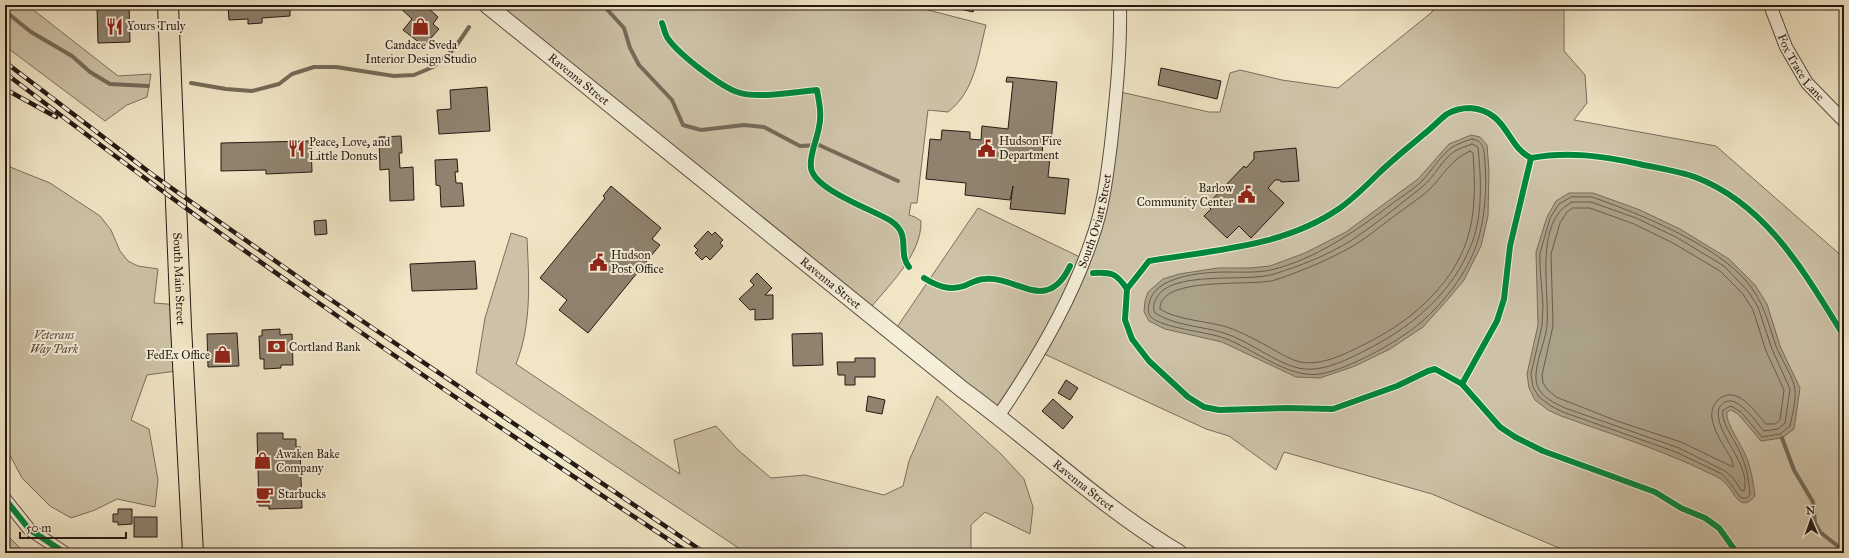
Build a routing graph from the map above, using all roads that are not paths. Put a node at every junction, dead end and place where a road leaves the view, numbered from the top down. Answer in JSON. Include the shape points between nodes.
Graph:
{"nodes":[{"id":1,"x":168,"y":5,"type":"edge"},
{"id":2,"x":487,"y":5,"type":"edge"},
{"id":3,"x":1120,"y":5,"type":"edge"},
{"id":4,"x":1770,"y":5,"type":"edge"},
{"id":5,"x":1844,"y":121,"type":"edge"},
{"id":6,"x":999,"y":415,"type":"junction"},
{"id":7,"x":5,"y":499,"type":"edge"},
{"id":8,"x":66,"y":553,"type":"edge"},
{"id":9,"x":193,"y":553,"type":"edge"},
{"id":10,"x":1180,"y":553,"type":"edge"}],
"edges":[{"from":1,"to":9,"type":"main road","name":"South Main Street"},
{"from":2,"to":6,"type":"street","name":"Ravenna Street","via":[[964,390]]},
{"from":3,"to":6,"type":"street","name":"South Oviatt Street","via":[[1121,41],[1106,184],[1093,238],[1060,315],[1029,372]]},
{"from":4,"to":5,"type":"street","name":"Fox Trace Lane","via":[[1786,48],[1807,83]]},
{"from":6,"to":10,"type":"street","name":"Ravenna Street","via":[[1103,501]]},
{"from":7,"to":8,"type":"street","via":[[29,529]]}]}
